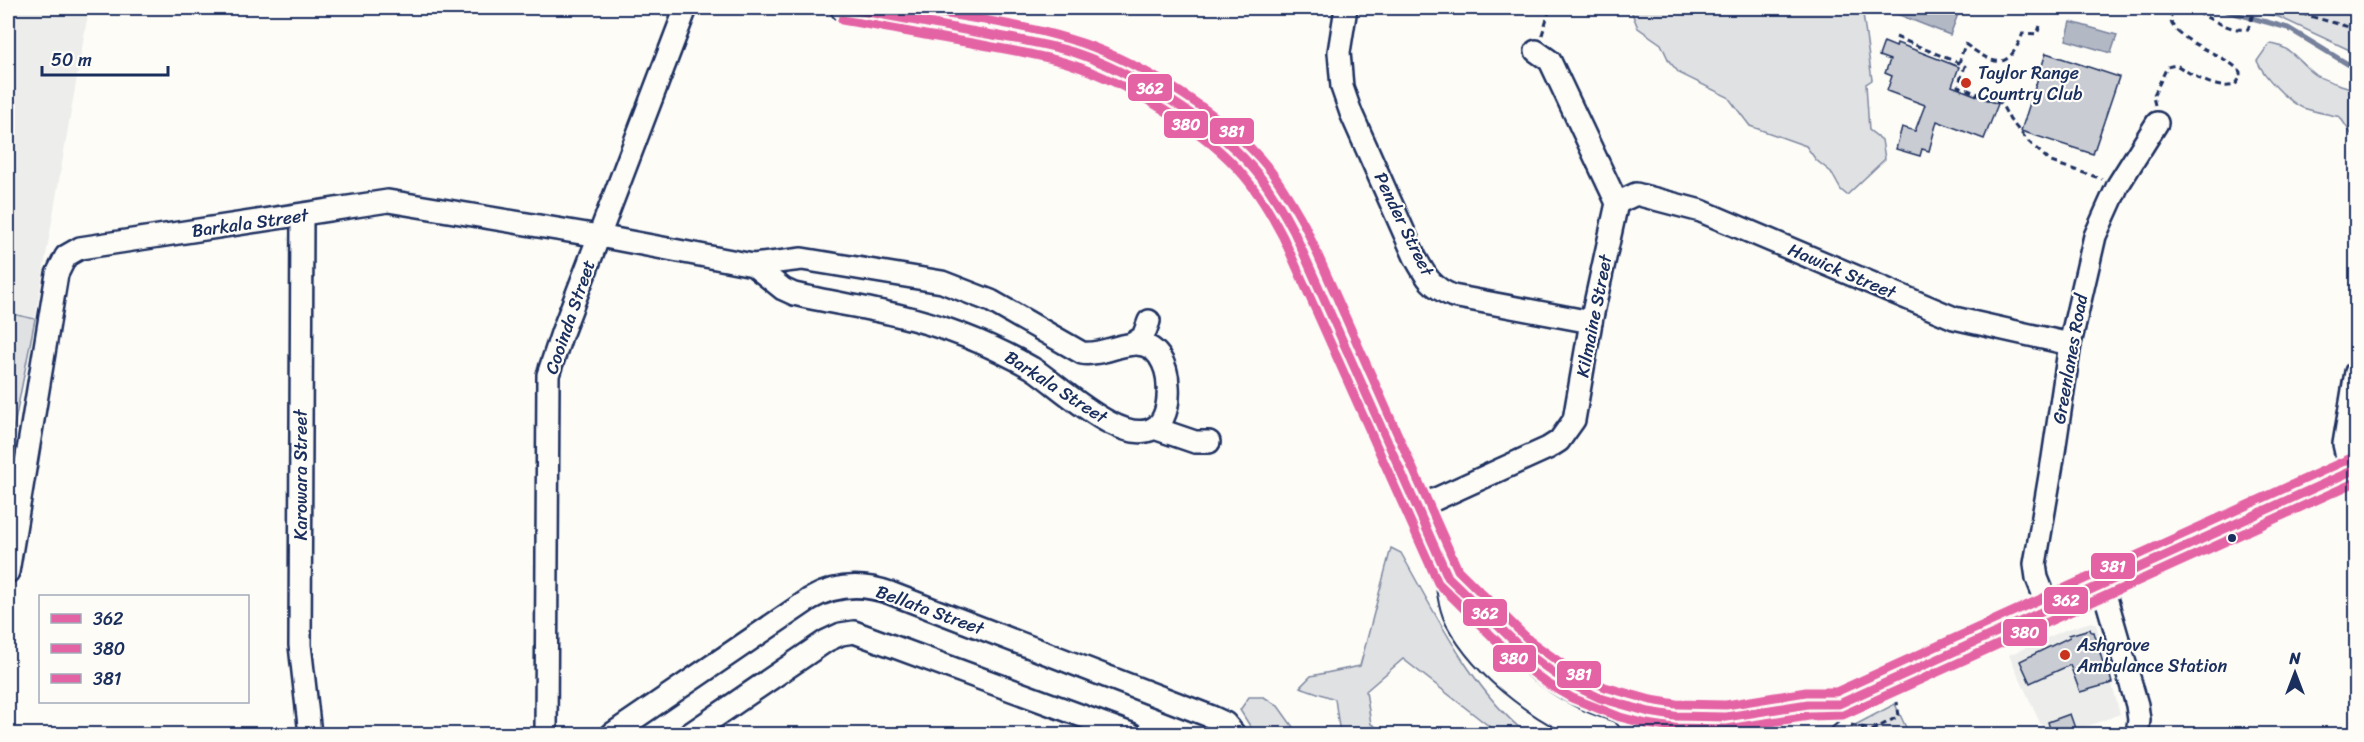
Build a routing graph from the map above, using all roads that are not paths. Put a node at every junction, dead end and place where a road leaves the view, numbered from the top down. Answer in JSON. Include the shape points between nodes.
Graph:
{"nodes":[{"id":1,"x":686,"y":8,"type":"edge"},
{"id":2,"x":843,"y":8,"type":"edge"},
{"id":3,"x":1346,"y":8,"type":"edge"},
{"id":4,"x":1536,"y":51,"type":"road end"},
{"id":5,"x":2157,"y":123,"type":"road end"},
{"id":6,"x":1617,"y":203,"type":"junction"},
{"id":7,"x":302,"y":216,"type":"junction"},
{"id":8,"x":599,"y":236,"type":"junction"},
{"id":9,"x":753,"y":265,"type":"junction"},
{"id":10,"x":1149,"y":321,"type":"dead end"},
{"id":11,"x":1591,"y":322,"type":"junction"},
{"id":12,"x":1132,"y":344,"type":"junction"},
{"id":13,"x":2070,"y":344,"type":"junction"},
{"id":14,"x":2356,"y":372,"type":"edge"},
{"id":15,"x":1154,"y":428,"type":"junction"},
{"id":16,"x":1209,"y":442,"type":"dead end"},
{"id":17,"x":2354,"y":470,"type":"edge"},
{"id":18,"x":1416,"y":508,"type":"junction"},
{"id":19,"x":8,"y":572,"type":"edge"},
{"id":20,"x":1448,"y":577,"type":"junction"},
{"id":21,"x":2102,"y":584,"type":"junction"},
{"id":22,"x":2049,"y":608,"type":"junction"},
{"id":23,"x":1845,"y":714,"type":"junction"},
{"id":24,"x":1715,"y":726,"type":"edge"},
{"id":25,"x":549,"y":728,"type":"edge"},
{"id":26,"x":310,"y":735,"type":"edge"},
{"id":27,"x":612,"y":735,"type":"edge"},
{"id":28,"x":690,"y":735,"type":"edge"},
{"id":29,"x":1131,"y":735,"type":"edge"},
{"id":30,"x":1234,"y":735,"type":"edge"},
{"id":31,"x":1607,"y":735,"type":"edge"},
{"id":32,"x":1788,"y":735,"type":"edge"},
{"id":33,"x":2136,"y":735,"type":"edge"}],
"edges":[{"from":1,"to":8,"type":"street","name":"Cooinda Street"},
{"from":2,"to":18,"type":"main road","via":[[1055,47],[1094,60],[1133,79],[1228,141],[1258,173],[1283,210]]},
{"from":3,"to":11,"type":"street","name":"Pender Street","via":[[1339,69],[1346,100],[1427,279],[1453,296]]},
{"from":4,"to":6,"type":"street","via":[[1550,62]]},
{"from":5,"to":13,"type":"street","name":"Greenlanes Road","via":[[2118,185],[2095,236]]},
{"from":6,"to":11,"type":"street","name":"Kilmaine Street"},
{"from":6,"to":13,"type":"street","name":"Hawick Street","via":[[1636,194],[1701,211],[1954,318]]},
{"from":7,"to":8,"type":"street","name":"Barkala Street","via":[[388,201]]},
{"from":7,"to":19,"type":"street","name":"Barkala Street","via":[[80,248],[66,256],[57,273]]},
{"from":7,"to":26,"type":"street","name":"Karowara Street","via":[[300,645]]},
{"from":8,"to":9,"type":"street","name":"Barkala Street"},
{"from":8,"to":25,"type":"street","name":"Cooinda Street","via":[[548,375]]},
{"from":9,"to":12,"type":"street","name":"Barkala Street","via":[[802,259],[927,279],[991,301],[1082,353]]},
{"from":9,"to":15,"type":"street","name":"Barkala Street","via":[[794,294],[901,316],[987,344],[1036,371],[1116,426],[1138,431]]},
{"from":10,"to":12,"type":"street","via":[[1143,337]]},
{"from":11,"to":18,"type":"street","name":"Kilmaine Street","via":[[1574,420],[1568,432],[1533,456]]},
{"from":12,"to":15,"type":"street","via":[[1151,348],[1166,372],[1166,410]]},
{"from":13,"to":22,"type":"street","name":"Greenlanes Road","via":[[2035,564]]},
{"from":14,"to":17,"type":"street","via":[[2345,436],[2345,451]]},
{"from":15,"to":16,"type":"street","name":"Barkala Street","via":[[1195,442]]},
{"from":17,"to":21,"type":"main road"},
{"from":18,"to":20,"type":"main road"},
{"from":20,"to":24,"type":"main road","via":[[1518,645],[1566,681],[1630,708]]},
{"from":20,"to":31,"type":"main road","via":[[1456,615],[1499,669],[1544,704]]},
{"from":21,"to":22,"type":"main road"},
{"from":21,"to":33,"type":"street","via":[[2137,705]]},
{"from":22,"to":23,"type":"main road"},
{"from":23,"to":24,"type":"main road","via":[[1805,705]]},
{"from":23,"to":32,"type":"main road"},
{"from":27,"to":30,"type":"street","name":"Bellata Street","via":[[810,598],[850,586],[890,593],[1212,717],[1225,723]]},
{"from":28,"to":29,"type":"street","via":[[826,640],[854,632]]}]}
